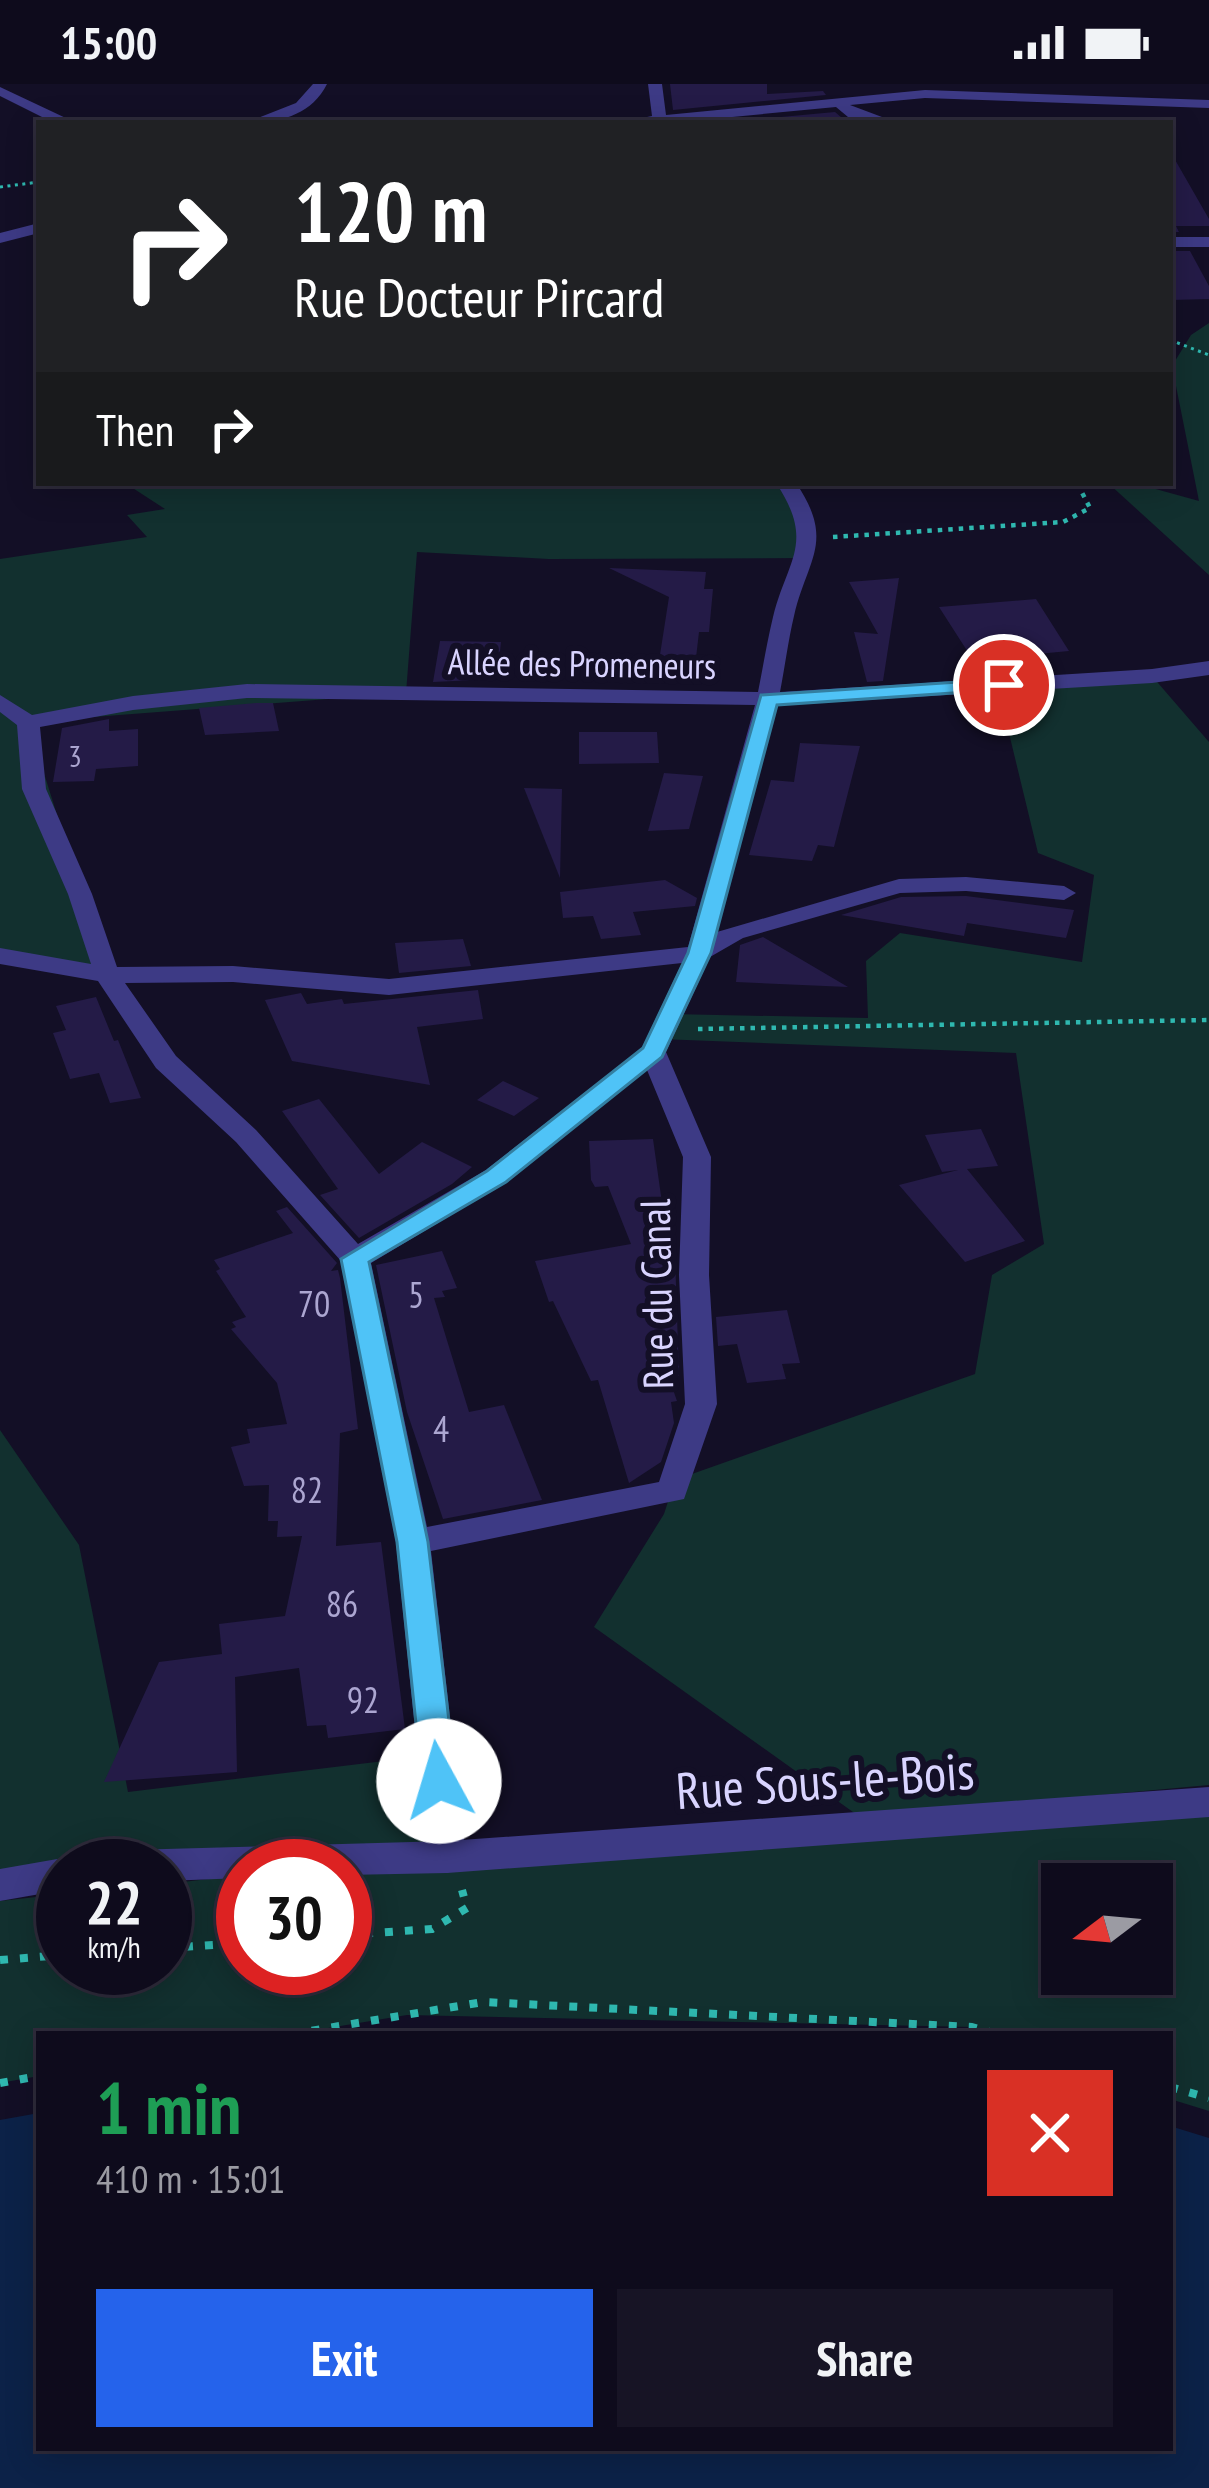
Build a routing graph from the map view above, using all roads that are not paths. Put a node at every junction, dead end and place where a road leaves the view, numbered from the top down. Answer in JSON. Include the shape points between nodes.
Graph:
{"nodes":[{"id":1,"x":320,"y":84,"type":"edge"},
{"id":2,"x":655,"y":84,"type":"edge"},
{"id":3,"x":0,"y":91,"type":"edge"},
{"id":4,"x":1209,"y":104,"type":"edge"},
{"id":5,"x":842,"y":106,"type":"junction"},
{"id":6,"x":59,"y":120,"type":"edge"},
{"id":7,"x":262,"y":120,"type":"edge"},
{"id":8,"x":659,"y":120,"type":"edge"},
{"id":9,"x":682,"y":120,"type":"edge"},
{"id":10,"x":878,"y":120,"type":"edge"},
{"id":11,"x":36,"y":229,"type":"edge"},
{"id":12,"x":0,"y":238,"type":"edge"},
{"id":13,"x":1173,"y":242,"type":"edge"},
{"id":14,"x":1209,"y":242,"type":"edge"},
{"id":15,"x":788,"y":486,"type":"edge"},
{"id":16,"x":1209,"y":668,"type":"edge"},
{"id":17,"x":768,"y":699,"type":"junction"},
{"id":18,"x":0,"y":702,"type":"edge"},
{"id":19,"x":28,"y":722,"type":"junction"},
{"id":20,"x":1064,"y":893,"type":"dead end"},
{"id":21,"x":700,"y":953,"type":"junction"},
{"id":22,"x":0,"y":956,"type":"edge"},
{"id":23,"x":107,"y":975,"type":"junction"},
{"id":24,"x":659,"y":1041,"type":"junction"},
{"id":25,"x":355,"y":1259,"type":"junction"},
{"id":26,"x":412,"y":1542,"type":"junction"},
{"id":27,"x":1209,"y":1802,"type":"edge"},
{"id":28,"x":437,"y":1858,"type":"junction"},
{"id":29,"x":192,"y":1864,"type":"edge"},
{"id":30,"x":36,"y":1879,"type":"edge"},
{"id":31,"x":0,"y":1886,"type":"edge"}],
"edges":[{"from":1,"to":7,"type":"street","via":[[294,110]]},
{"from":2,"to":8,"type":"street"},
{"from":3,"to":6,"type":"street"},
{"from":4,"to":5,"type":"street","via":[[925,94]]},
{"from":5,"to":9,"type":"street"},
{"from":5,"to":10,"type":"street"},
{"from":11,"to":12,"type":"street"},
{"from":13,"to":14,"type":"street"},
{"from":15,"to":17,"type":"street","via":[[802,507],[807,558],[784,612]]},
{"from":16,"to":17,"type":"street","name":"Allée des Promeneurs"},
{"from":17,"to":19,"type":"street","name":"Allée des Promeneurs","via":[[247,691]]},
{"from":17,"to":21,"type":"street"},
{"from":18,"to":19,"type":"street"},
{"from":19,"to":23,"type":"street","via":[[34,789]]},
{"from":20,"to":21,"type":"street","via":[[899,886],[734,933]]},
{"from":21,"to":23,"type":"street","via":[[389,987],[233,974]]},
{"from":21,"to":24,"type":"street"},
{"from":22,"to":23,"type":"street"},
{"from":23,"to":25,"type":"street","via":[[166,1062],[246,1136]]},
{"from":24,"to":25,"type":"street","via":[[496,1176]]},
{"from":24,"to":26,"type":"street","name":"Rue du Canal","via":[[697,1157],[700,1404],[672,1491]]},
{"from":25,"to":26,"type":"street"},
{"from":26,"to":28,"type":"street"},
{"from":27,"to":28,"type":"street","name":"Rue Sous-le-Bois"},
{"from":28,"to":29,"type":"street","name":"Rue Sous-le-Bois"},
{"from":30,"to":31,"type":"street"}]}
